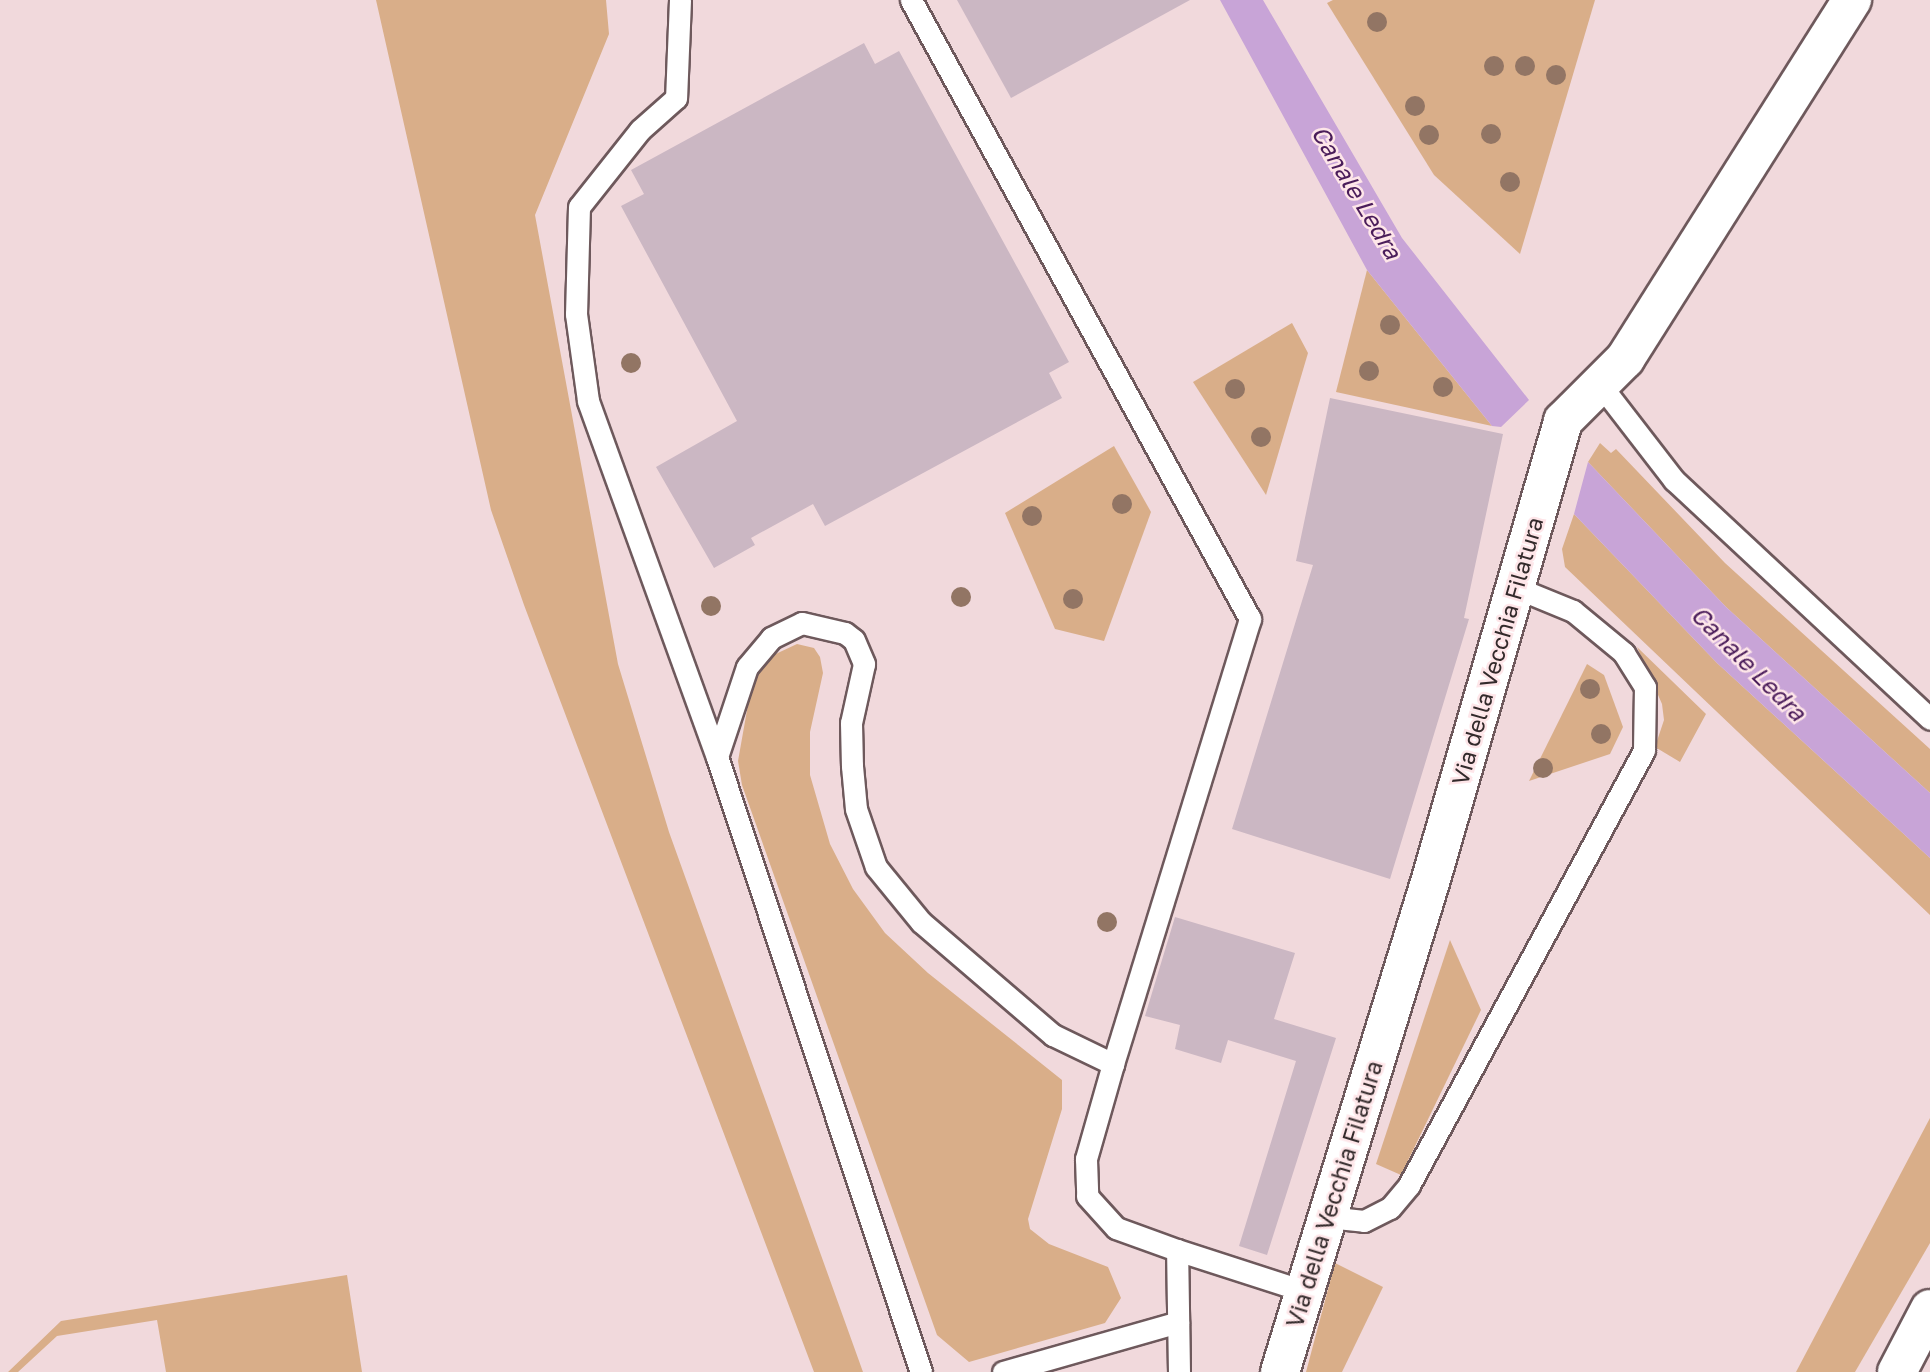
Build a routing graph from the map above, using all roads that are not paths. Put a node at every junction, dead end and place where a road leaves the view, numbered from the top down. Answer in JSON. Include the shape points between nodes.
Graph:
{"nodes":[{"id":1,"x":680,"y":0,"type":"edge"},
{"id":2,"x":911,"y":0,"type":"edge"},
{"id":3,"x":1852,"y":0,"type":"edge"},
{"id":4,"x":1602,"y":387,"type":"junction"},
{"id":5,"x":1517,"y":588,"type":"junction"},
{"id":6,"x":1930,"y":719,"type":"edge"},
{"id":7,"x":717,"y":757,"type":"junction"},
{"id":8,"x":1113,"y":1065,"type":"junction"},
{"id":9,"x":1327,"y":1217,"type":"junction"},
{"id":10,"x":1177,"y":1250,"type":"junction"},
{"id":11,"x":1304,"y":1291,"type":"junction"},
{"id":12,"x":1930,"y":1309,"type":"edge"},
{"id":13,"x":1178,"y":1322,"type":"junction"},
{"id":14,"x":921,"y":1372,"type":"edge"},
{"id":15,"x":1003,"y":1372,"type":"edge"},
{"id":16,"x":1179,"y":1372,"type":"edge"},
{"id":17,"x":1280,"y":1372,"type":"edge"},
{"id":18,"x":1897,"y":1372,"type":"edge"}],
"edges":[{"from":1,"to":7,"type":"lane","via":[[676,98],[640,130],[579,207],[576,314],[588,401]]},
{"from":2,"to":8,"type":"lane","via":[[1250,619]]},
{"from":3,"to":4,"type":"street","name":"Via della Vecchia Filatura","via":[[1684,269]]},
{"from":4,"to":5,"type":"street","name":"Via della Vecchia Filatura","via":[[1563,421]]},
{"from":4,"to":6,"type":"lane","via":[[1675,480]]},
{"from":5,"to":9,"type":"street","name":"Via della Vecchia Filatura"},
{"from":5,"to":9,"type":"lane","via":[[1573,611],[1624,653],[1644,687],[1644,750],[1409,1185],[1390,1208],[1364,1221]]},
{"from":7,"to":8,"type":"lane","via":[[747,667],[764,645],[802,623],[845,633],[854,640],[864,664],[851,723],[852,766],[856,809],[876,867],[921,922],[1054,1035]]},
{"from":7,"to":14,"type":"lane"},
{"from":8,"to":10,"type":"lane","via":[[1086,1159],[1087,1196],[1116,1228]]},
{"from":9,"to":11,"type":"street","name":"Via della Vecchia Filatura"},
{"from":10,"to":11,"type":"lane"},
{"from":10,"to":13,"type":"lane"},
{"from":11,"to":17,"type":"street","name":"Via della Vecchia Filatura"},
{"from":12,"to":18,"type":"street"},
{"from":13,"to":15,"type":"lane"},
{"from":13,"to":16,"type":"lane"}]}
